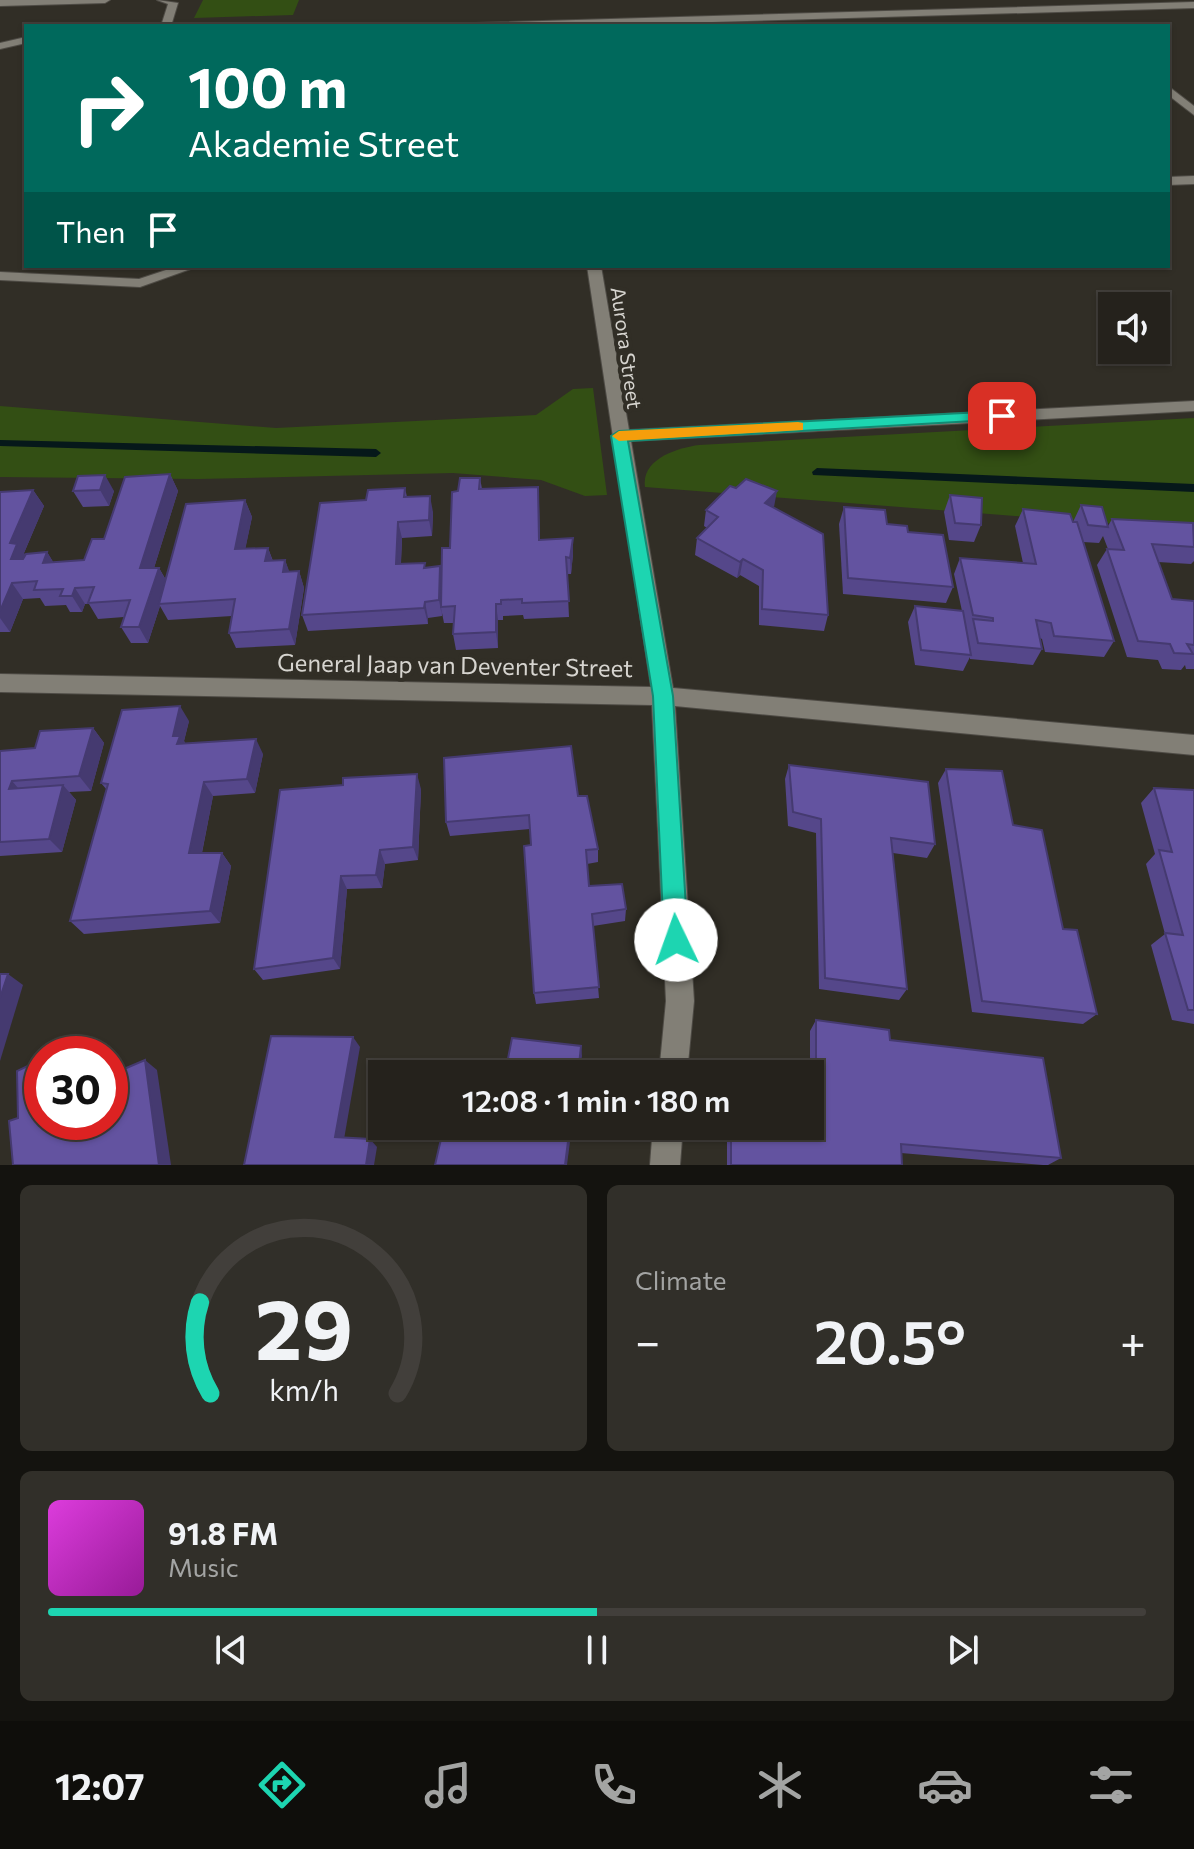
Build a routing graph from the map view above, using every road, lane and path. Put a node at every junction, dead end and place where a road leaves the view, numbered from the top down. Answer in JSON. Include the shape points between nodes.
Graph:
{"nodes":[{"id":1,"x":105,"y":0,"type":"edge"},
{"id":2,"x":162,"y":0,"type":"edge"},
{"id":3,"x":0,"y":3,"type":"edge"},
{"id":4,"x":1194,"y":5,"type":"edge"},
{"id":5,"x":1076,"y":8,"type":"junction"},
{"id":6,"x":826,"y":16,"type":"junction"},
{"id":7,"x":1086,"y":17,"type":"dead end"},
{"id":8,"x":167,"y":24,"type":"edge"},
{"id":9,"x":588,"y":24,"type":"edge"},
{"id":10,"x":832,"y":24,"type":"edge"},
{"id":11,"x":24,"y":40,"type":"edge"},
{"id":12,"x":0,"y":46,"type":"edge"},
{"id":13,"x":1170,"y":91,"type":"edge"},
{"id":14,"x":1194,"y":112,"type":"edge"},
{"id":15,"x":1194,"y":180,"type":"edge"},
{"id":16,"x":1170,"y":181,"type":"edge"},
{"id":17,"x":186,"y":268,"type":"edge"},
{"id":18,"x":594,"y":268,"type":"edge"},
{"id":19,"x":0,"y":276,"type":"edge"},
{"id":20,"x":1194,"y":406,"type":"edge"},
{"id":21,"x":619,"y":436,"type":"junction"},
{"id":22,"x":0,"y":683,"type":"edge"},
{"id":23,"x":663,"y":696,"type":"junction"},
{"id":24,"x":1194,"y":745,"type":"edge"},
{"id":25,"x":674,"y":1060,"type":"edge"},
{"id":26,"x":667,"y":1140,"type":"edge"},
{"id":27,"x":665,"y":1165,"type":"edge"}],
"edges":[{"from":1,"to":3,"type":"street"},
{"from":2,"to":8,"type":"street","via":[[173,3]]},
{"from":4,"to":5,"type":"street"},
{"from":5,"to":6,"type":"street"},
{"from":5,"to":7,"type":"street"},
{"from":6,"to":9,"type":"street"},
{"from":6,"to":10,"type":"street"},
{"from":11,"to":12,"type":"street"},
{"from":13,"to":14,"type":"street"},
{"from":15,"to":16,"type":"street"},
{"from":17,"to":19,"type":"street","via":[[140,283]]},
{"from":18,"to":21,"type":"street","name":"Aurora Street"},
{"from":20,"to":21,"type":"street"},
{"from":21,"to":23,"type":"street","name":"Aurora Street"},
{"from":22,"to":23,"type":"street","name":"General Jaap van Deventer Street"},
{"from":23,"to":24,"type":"street","name":"General Jaap van Deventer Street"},
{"from":23,"to":25,"type":"street","name":"Aurora Street","via":[[680,1001]]},
{"from":26,"to":27,"type":"street"}]}
